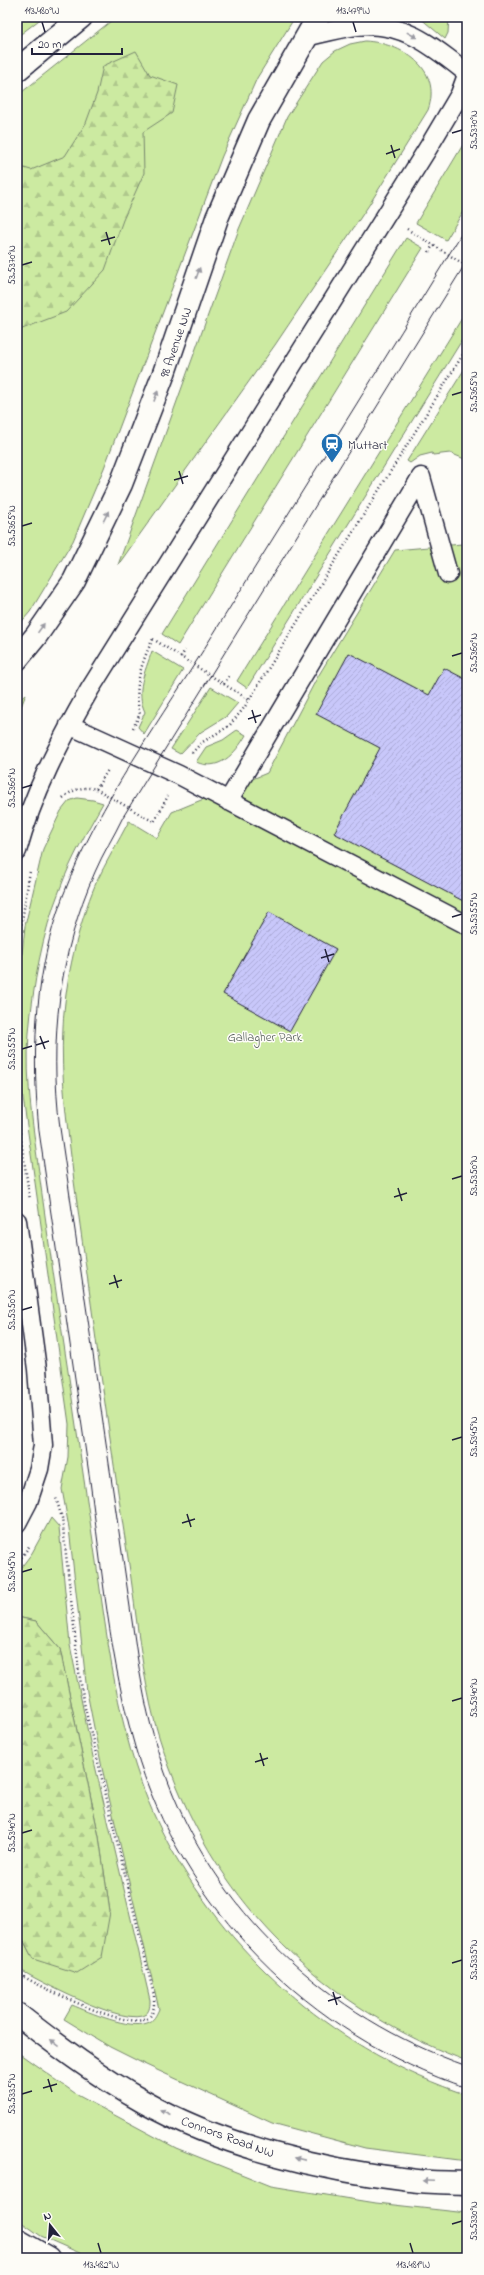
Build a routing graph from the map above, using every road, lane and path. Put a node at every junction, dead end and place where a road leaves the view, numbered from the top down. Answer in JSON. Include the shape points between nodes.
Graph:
{"nodes":[{"id":1,"x":81,"y":17,"type":"edge"},
{"id":2,"x":318,"y":17,"type":"edge"},
{"id":3,"x":306,"y":37,"type":"junction"},
{"id":4,"x":17,"y":70,"type":"edge"},
{"id":5,"x":467,"y":74,"type":"edge"},
{"id":6,"x":411,"y":222,"type":"dead end"},
{"id":7,"x":407,"y":229,"type":"junction"},
{"id":8,"x":403,"y":236,"type":"dead end"},
{"id":9,"x":433,"y":245,"type":"junction"},
{"id":10,"x":429,"y":252,"type":"dead end"},
{"id":11,"x":467,"y":266,"type":"edge"},
{"id":12,"x":467,"y":348,"type":"edge"},
{"id":13,"x":448,"y":574,"type":"dead end"},
{"id":14,"x":156,"y":633,"type":"dead end"},
{"id":15,"x":153,"y":639,"type":"junction"},
{"id":16,"x":185,"y":650,"type":"dead end"},
{"id":17,"x":181,"y":656,"type":"junction"},
{"id":18,"x":17,"y":659,"type":"edge"},
{"id":19,"x":228,"y":676,"type":"dead end"},
{"id":20,"x":224,"y":684,"type":"junction"},
{"id":21,"x":249,"y":700,"type":"junction"},
{"id":22,"x":69,"y":725,"type":"junction"},
{"id":23,"x":121,"y":748,"type":"junction"},
{"id":24,"x":179,"y":775,"type":"junction"},
{"id":25,"x":96,"y":789,"type":"junction"},
{"id":26,"x":228,"y":801,"type":"junction"},
{"id":27,"x":58,"y":804,"type":"dead end"},
{"id":28,"x":17,"y":851,"type":"edge"},
{"id":29,"x":32,"y":864,"type":"dead end"},
{"id":30,"x":467,"y":925,"type":"edge"},
{"id":31,"x":17,"y":952,"type":"edge"},
{"id":32,"x":17,"y":1221,"type":"edge"},
{"id":33,"x":54,"y":1490,"type":"dead end"},
{"id":34,"x":17,"y":1523,"type":"edge"},
{"id":35,"x":17,"y":1973,"type":"edge"},
{"id":36,"x":17,"y":2014,"type":"edge"},
{"id":37,"x":467,"y":2183,"type":"edge"},
{"id":38,"x":17,"y":2240,"type":"edge"},
{"id":39,"x":48,"y":2258,"type":"edge"}],
"edges":[{"from":1,"to":4,"type":"main road"},
{"from":2,"to":3,"type":"main road","name":"98 Avenue NW"},
{"from":3,"to":5,"type":"lane","one_way":true,"via":[[358,26],[386,26],[404,30],[434,47]]},
{"from":18,"to":3,"type":"main road","name":"98 Avenue NW","one_way":true,"via":[[74,582],[121,484],[164,373],[217,218],[259,120]]},
{"from":5,"to":22,"type":"lane","via":[[460,94],[428,148]]},
{"from":6,"to":7,"type":"path"},
{"from":7,"to":8,"type":"path"},
{"from":7,"to":9,"type":"path"},
{"from":9,"to":10,"type":"path"},
{"from":9,"to":11,"type":"path"},
{"from":12,"to":21,"type":"path"},
{"from":13,"to":26,"type":"lane","via":[[421,477]]},
{"from":14,"to":15,"type":"path"},
{"from":15,"to":17,"type":"path"},
{"from":15,"to":23,"type":"path","via":[[142,663],[137,685],[136,699],[140,714]]},
{"from":16,"to":17,"type":"path"},
{"from":17,"to":20,"type":"path"},
{"from":19,"to":20,"type":"path"},
{"from":20,"to":21,"type":"path"},
{"from":21,"to":24,"type":"path","via":[[229,726],[201,743]]},
{"from":22,"to":23,"type":"lane"},
{"from":22,"to":28,"type":"lane","via":[[36,794]]},
{"from":23,"to":24,"type":"lane"},
{"from":23,"to":25,"type":"path"},
{"from":24,"to":25,"type":"path","via":[[154,822]]},
{"from":24,"to":26,"type":"lane"},
{"from":25,"to":27,"type":"path","via":[[89,787],[70,792]]},
{"from":26,"to":30,"type":"lane"},
{"from":29,"to":31,"type":"path"},
{"from":32,"to":34,"type":"lane","via":[[43,1422],[39,1469],[28,1502]]},
{"from":33,"to":35,"type":"path","via":[[62,1518],[85,1708],[154,1995],[154,2009],[149,2017],[143,2020],[126,2020],[67,1999]]},
{"from":37,"to":36,"type":"main road","name":"Connors Road NW","one_way":true,"via":[[410,2180],[336,2168],[261,2150],[202,2129],[144,2102],[76,2059]]},
{"from":38,"to":39,"type":"main road"}]}
